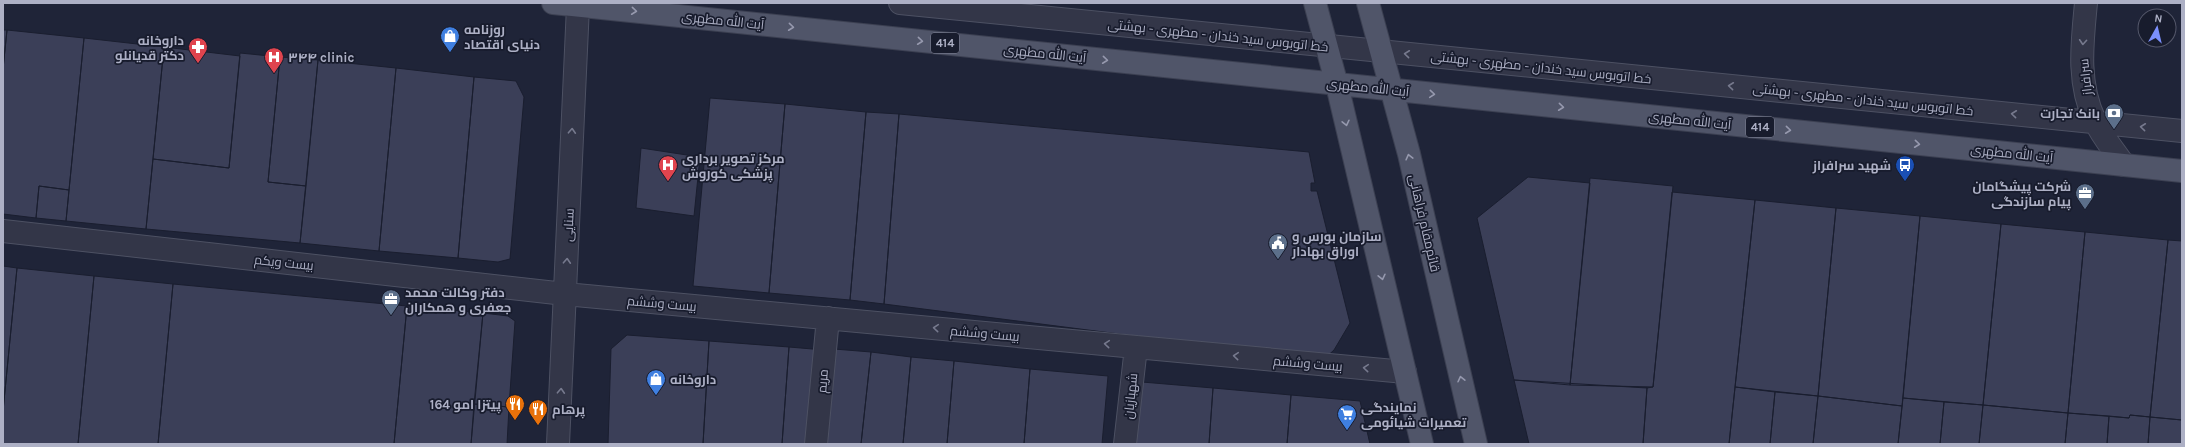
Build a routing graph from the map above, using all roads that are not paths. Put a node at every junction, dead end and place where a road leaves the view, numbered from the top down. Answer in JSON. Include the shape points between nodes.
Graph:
{"nodes":[{"id":1,"x":553,"y":3,"type":"edge"},
{"id":2,"x":900,"y":3,"type":"edge"},
{"id":3,"x":1315,"y":3,"type":"edge"},
{"id":4,"x":1368,"y":3,"type":"edge"},
{"id":5,"x":2086,"y":3,"type":"edge"},
{"id":6,"x":578,"y":6,"type":"junction"},
{"id":7,"x":1327,"y":45,"type":"junction"},
{"id":8,"x":1381,"y":51,"type":"junction"},
{"id":9,"x":1337,"y":85,"type":"junction"},
{"id":10,"x":1392,"y":90,"type":"junction"},
{"id":11,"x":2096,"y":122,"type":"junction"},
{"id":12,"x":2182,"y":131,"type":"edge"},
{"id":13,"x":2124,"y":165,"type":"junction"},
{"id":14,"x":2182,"y":171,"type":"edge"},
{"id":15,"x":3,"y":231,"type":"edge"},
{"id":16,"x":565,"y":294,"type":"junction"},
{"id":17,"x":828,"y":318,"type":"junction"},
{"id":18,"x":1136,"y":347,"type":"junction"},
{"id":19,"x":1405,"y":372,"type":"junction"},
{"id":20,"x":558,"y":444,"type":"edge"},
{"id":21,"x":816,"y":444,"type":"edge"},
{"id":22,"x":1125,"y":444,"type":"edge"},
{"id":23,"x":1422,"y":444,"type":"edge"},
{"id":24,"x":1476,"y":444,"type":"edge"}],
"edges":[{"from":1,"to":6,"type":"main road","name":"آیت الله مطهری","number":"414"},
{"from":2,"to":7,"type":"street","name":"خط اتوبوس سید خندان - مطهری - بهشتی"},
{"from":3,"to":7,"type":"main road"},
{"from":4,"to":8,"type":"main road","name":"قائم‌مقام فراهانی"},
{"from":5,"to":11,"type":"street","name":"سرافراز","one_way":true,"via":[[2081,68],[2085,97]]},
{"from":6,"to":9,"type":"main road","name":"آیت الله مطهری","number":"414","one_way":true},
{"from":16,"to":6,"type":"street","name":"سنایی","one_way":true},
{"from":7,"to":8,"type":"street","name":"خط اتوبوس سید خندان - مطهری - بهشتی"},
{"from":7,"to":9,"type":"main road"},
{"from":8,"to":10,"type":"main road","name":"قائم‌مقام فراهانی"},
{"from":11,"to":8,"type":"street","name":"خط اتوبوس سید خندان - مطهری - بهشتی","one_way":true},
{"from":9,"to":10,"type":"main road","name":"آیت الله مطهری","number":"414"},
{"from":9,"to":19,"type":"main road","one_way":true},
{"from":10,"to":13,"type":"main road","name":"آیت الله مطهری","number":"414","one_way":true},
{"from":24,"to":10,"type":"main road","name":"قائم‌مقام فراهانی","one_way":true},
{"from":12,"to":11,"type":"street","name":"خط اتوبوس سید خندان - مطهری - بهشتی","one_way":true},
{"from":11,"to":13,"type":"street","name":"سرافراز"},
{"from":13,"to":14,"type":"main road","name":"آیت الله مطهری","number":"414"},
{"from":15,"to":16,"type":"street","name":"بیست ویکم"},
{"from":16,"to":17,"type":"street","name":"بیست وششم"},
{"from":20,"to":16,"type":"street","name":"سنایی","one_way":true},
{"from":18,"to":17,"type":"street","name":"بیست وششم","one_way":true},
{"from":17,"to":21,"type":"street","name":"مریم"},
{"from":19,"to":18,"type":"street","name":"بیست وششم","one_way":true},
{"from":18,"to":22,"type":"street","name":"شهبازیان"},
{"from":19,"to":23,"type":"main road"}]}
